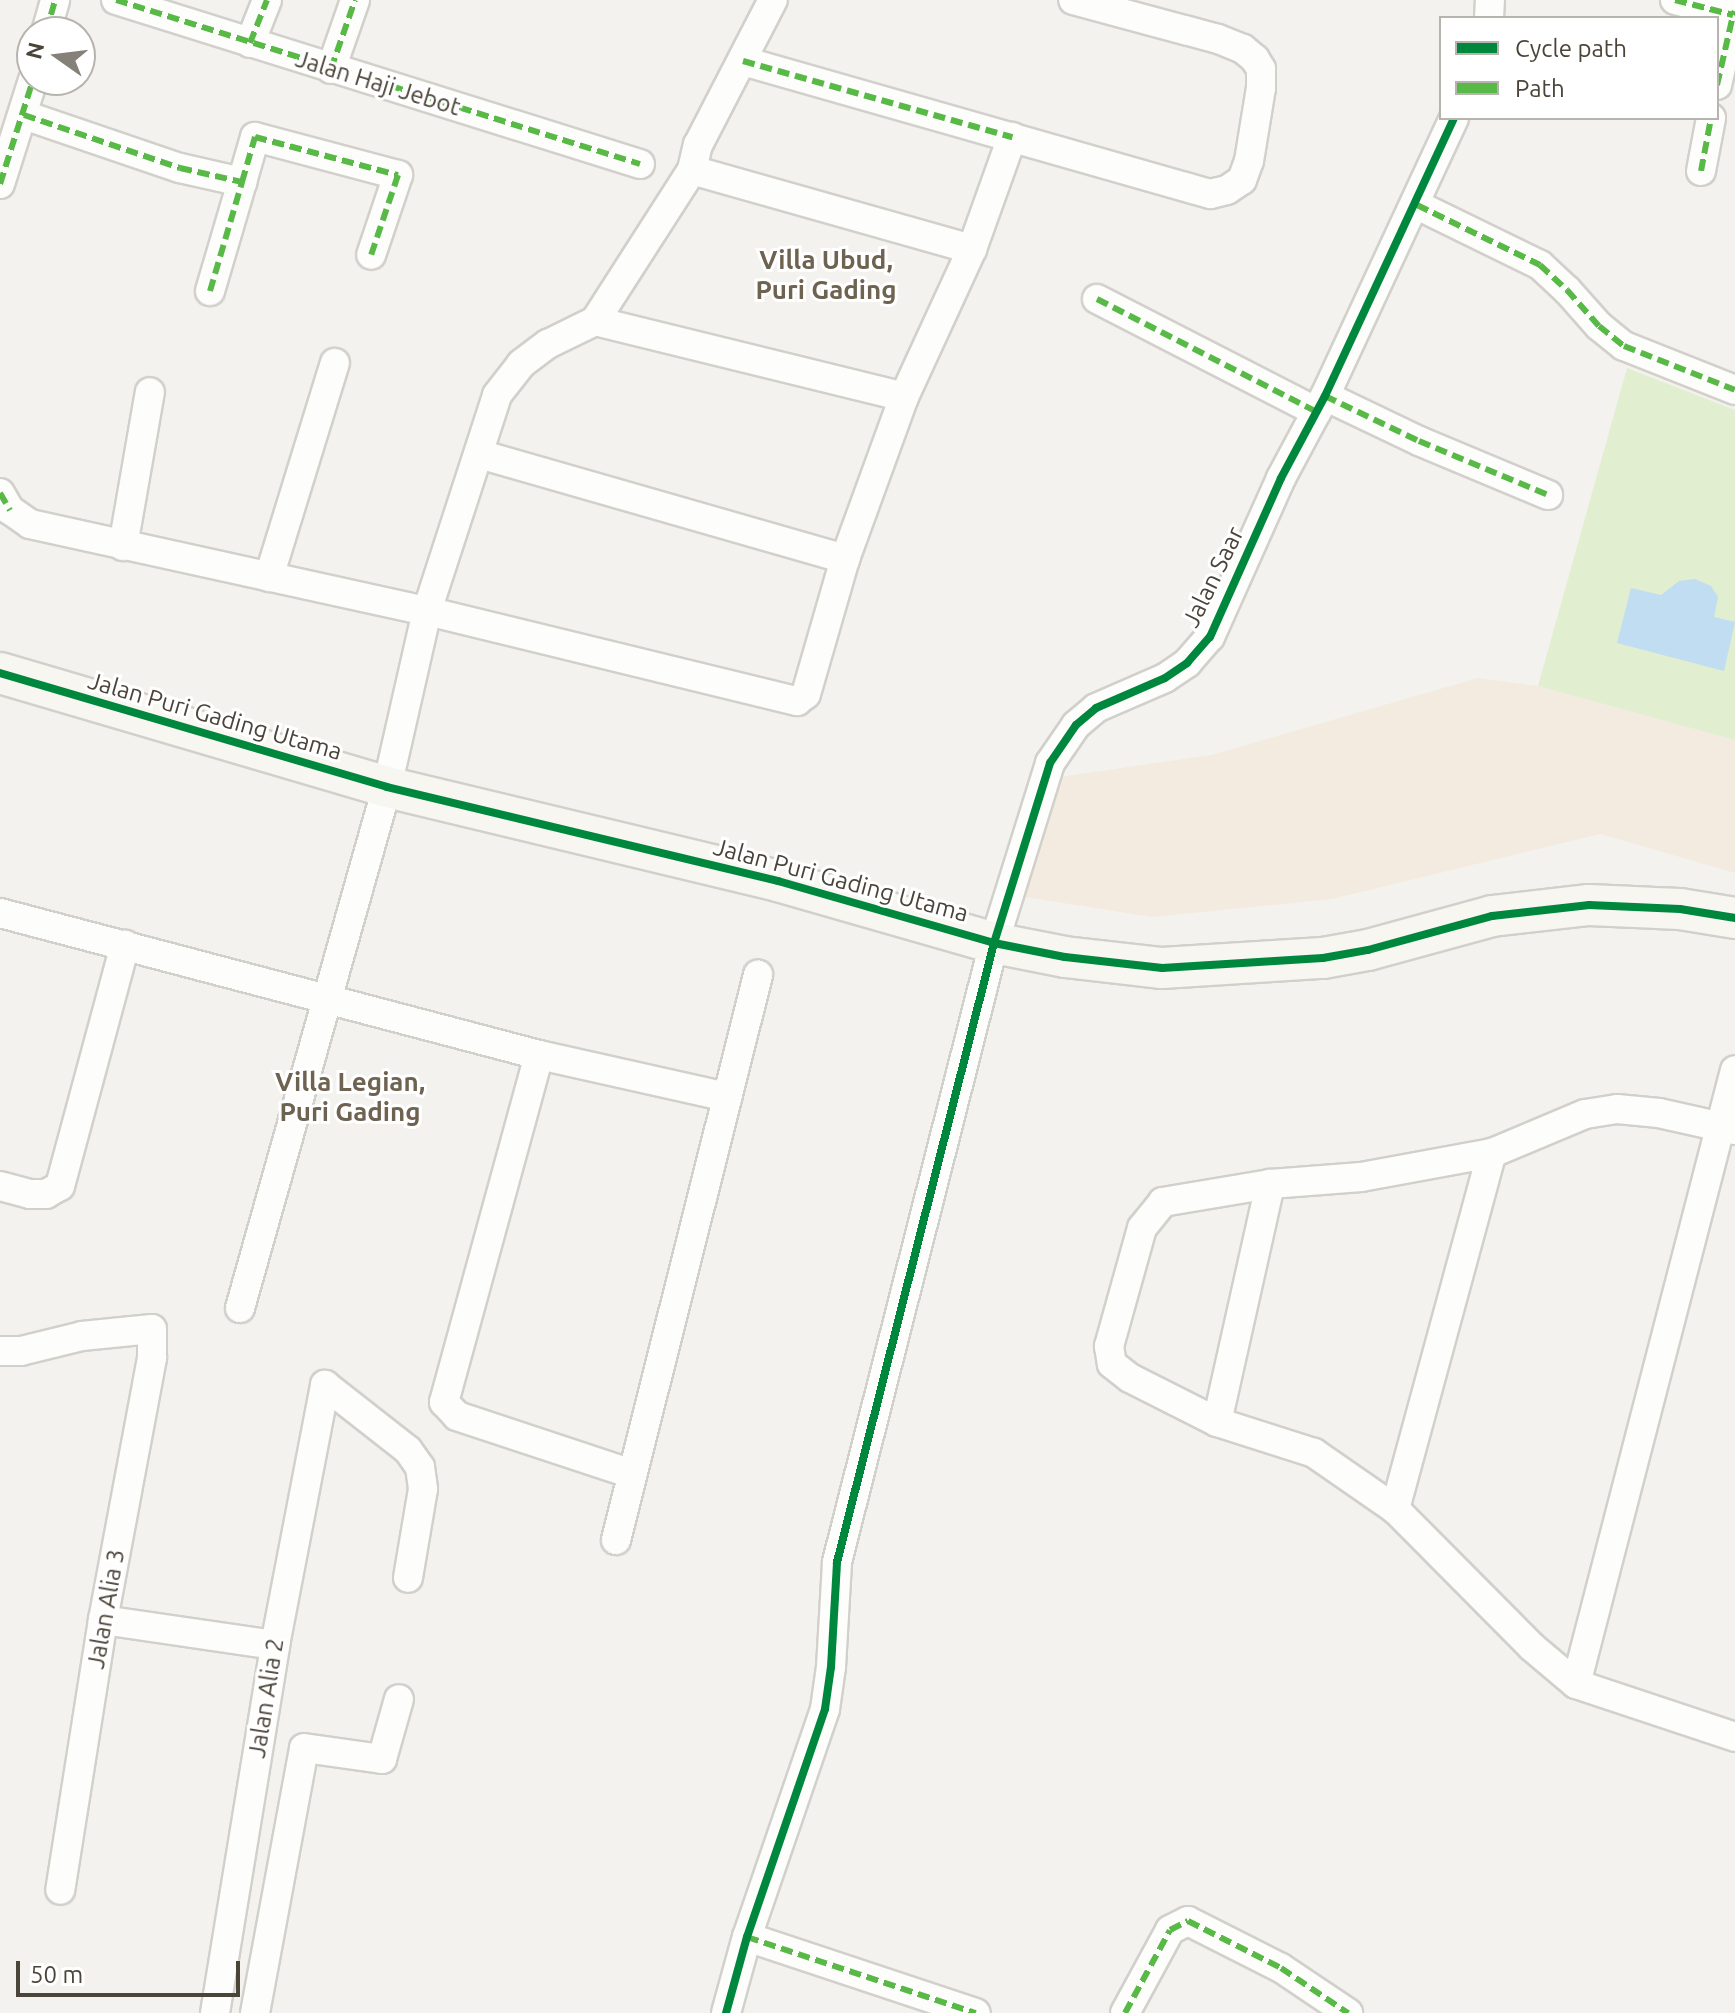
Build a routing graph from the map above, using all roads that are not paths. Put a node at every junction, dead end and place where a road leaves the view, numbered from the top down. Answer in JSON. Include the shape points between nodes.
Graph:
{"nodes":[{"id":1,"x":116,"y":0,"type":"edge"},
{"id":2,"x":267,"y":0,"type":"edge"},
{"id":3,"x":355,"y":0,"type":"edge"},
{"id":4,"x":773,"y":0,"type":"edge"},
{"id":5,"x":1073,"y":0,"type":"edge"},
{"id":6,"x":1675,"y":0,"type":"edge"},
{"id":7,"x":1734,"y":13,"type":"edge"},
{"id":8,"x":250,"y":43,"type":"junction"},
{"id":9,"x":743,"y":61,"type":"junction"},
{"id":10,"x":331,"y":69,"type":"junction"},
{"id":11,"x":1719,"y":77,"type":"edge"},
{"id":12,"x":29,"y":96,"type":"edge"},
{"id":13,"x":24,"y":115,"type":"junction"},
{"id":14,"x":1453,"y":120,"type":"edge"},
{"id":15,"x":1711,"y":120,"type":"edge"},
{"id":16,"x":1012,"y":137,"type":"junction"},
{"id":17,"x":640,"y":164,"type":"dead end"},
{"id":18,"x":692,"y":170,"type":"junction"},
{"id":19,"x":1701,"y":171,"type":"dead end"},
{"id":20,"x":242,"y":182,"type":"junction"},
{"id":21,"x":0,"y":184,"type":"edge"},
{"id":22,"x":1417,"y":205,"type":"junction"},
{"id":23,"x":972,"y":249,"type":"junction"},
{"id":24,"x":371,"y":255,"type":"dead end"},
{"id":25,"x":210,"y":291,"type":"dead end"},
{"id":26,"x":1097,"y":299,"type":"dead end"},
{"id":27,"x":595,"y":321,"type":"junction"},
{"id":28,"x":335,"y":363,"type":"dead end"},
{"id":29,"x":1735,"y":390,"type":"edge"},
{"id":30,"x":150,"y":392,"type":"dead end"},
{"id":31,"x":904,"y":397,"type":"junction"},
{"id":32,"x":1321,"y":404,"type":"junction"},
{"id":33,"x":479,"y":454,"type":"junction"},
{"id":34,"x":1548,"y":495,"type":"dead end"},
{"id":35,"x":3,"y":504,"type":"edge"},
{"id":36,"x":123,"y":546,"type":"junction"},
{"id":37,"x":845,"y":559,"type":"junction"},
{"id":38,"x":269,"y":577,"type":"junction"},
{"id":39,"x":427,"y":614,"type":"junction"},
{"id":40,"x":0,"y":673,"type":"edge"},
{"id":41,"x":387,"y":787,"type":"junction"},
{"id":42,"x":0,"y":913,"type":"edge"},
{"id":43,"x":1735,"y":918,"type":"edge"},
{"id":44,"x":994,"y":943,"type":"junction"},
{"id":45,"x":125,"y":945,"type":"junction"},
{"id":46,"x":758,"y":975,"type":"dead end"},
{"id":47,"x":327,"y":999,"type":"junction"},
{"id":48,"x":539,"y":1055,"type":"junction"},
{"id":49,"x":1735,"y":1070,"type":"edge"},
{"id":50,"x":727,"y":1097,"type":"junction"},
{"id":51,"x":1727,"y":1128,"type":"edge"},
{"id":52,"x":1492,"y":1153,"type":"junction"},
{"id":53,"x":1270,"y":1184,"type":"junction"},
{"id":54,"x":0,"y":1186,"type":"edge"},
{"id":55,"x":240,"y":1308,"type":"dead end"},
{"id":56,"x":1,"y":1356,"type":"edge"},
{"id":57,"x":1217,"y":1422,"type":"junction"},
{"id":58,"x":632,"y":1474,"type":"junction"},
{"id":59,"x":1395,"y":1509,"type":"junction"},
{"id":60,"x":616,"y":1540,"type":"dead end"},
{"id":61,"x":408,"y":1578,"type":"dead end"},
{"id":62,"x":103,"y":1620,"type":"junction"},
{"id":63,"x":275,"y":1645,"type":"junction"},
{"id":64,"x":1576,"y":1684,"type":"junction"},
{"id":65,"x":399,"y":1699,"type":"dead end"},
{"id":66,"x":1735,"y":1737,"type":"edge"},
{"id":67,"x":60,"y":1890,"type":"dead end"},
{"id":68,"x":747,"y":1937,"type":"junction"},
{"id":69,"x":215,"y":2013,"type":"edge"},
{"id":70,"x":255,"y":2013,"type":"edge"},
{"id":71,"x":726,"y":2013,"type":"edge"},
{"id":72,"x":976,"y":2013,"type":"edge"},
{"id":73,"x":1125,"y":2013,"type":"edge"},
{"id":74,"x":1348,"y":2013,"type":"edge"}],
"edges":[{"from":1,"to":8,"type":"street","name":"Jalan Haji Jebot"},
{"from":2,"to":8,"type":"street"},
{"from":3,"to":10,"type":"street"},
{"from":4,"to":9,"type":"street"},
{"from":5,"to":16,"type":"street","via":[[1218,39],[1255,59],[1261,88],[1242,180],[1210,194]]},
{"from":6,"to":7,"type":"street"},
{"from":7,"to":11,"type":"street"},
{"from":8,"to":10,"type":"street","name":"Jalan Haji Jebot"},
{"from":9,"to":16,"type":"street"},
{"from":9,"to":18,"type":"street","via":[[698,145]]},
{"from":10,"to":17,"type":"street","name":"Jalan Haji Jebot"},
{"from":12,"to":13,"type":"street"},
{"from":13,"to":20,"type":"street","via":[[180,168]]},
{"from":13,"to":21,"type":"street"},
{"from":14,"to":22,"type":"street","name":"Jalan Saar"},
{"from":15,"to":19,"type":"street"},
{"from":16,"to":23,"type":"street"},
{"from":18,"to":23,"type":"street"},
{"from":18,"to":27,"type":"street"},
{"from":20,"to":24,"type":"street","via":[[255,137],[398,175]]},
{"from":20,"to":25,"type":"street"},
{"from":22,"to":29,"type":"street","via":[[1540,265],[1624,346]]},
{"from":22,"to":32,"type":"street","name":"Jalan Saar"},
{"from":23,"to":31,"type":"street"},
{"from":26,"to":32,"type":"street"},
{"from":27,"to":31,"type":"street"},
{"from":27,"to":33,"type":"street","via":[[521,364],[497,395]]},
{"from":28,"to":38,"type":"street"},
{"from":30,"to":36,"type":"street"},
{"from":31,"to":37,"type":"street"},
{"from":32,"to":34,"type":"street"},
{"from":32,"to":44,"type":"street","name":"Jalan Saar","via":[[1281,478],[1210,637],[1165,678],[1096,708],[1076,725],[1050,763]]},
{"from":33,"to":37,"type":"street"},
{"from":33,"to":39,"type":"street"},
{"from":35,"to":36,"type":"street","via":[[30,524]]},
{"from":36,"to":38,"type":"street"},
{"from":37,"to":39,"type":"street","via":[[806,694],[797,701]]},
{"from":38,"to":39,"type":"street"},
{"from":39,"to":41,"type":"street"},
{"from":40,"to":41,"type":"street","name":"Jalan Puri Gading Utama"},
{"from":41,"to":44,"type":"street","name":"Jalan Puri Gading Utama","via":[[778,881]]},
{"from":41,"to":47,"type":"street"},
{"from":42,"to":45,"type":"street"},
{"from":43,"to":44,"type":"street","name":"Jalan Puri Gading Utama","via":[[1628,904],[1539,909],[1323,958],[1213,966],[1123,964]]},
{"from":44,"to":68,"type":"street","name":"Jalan Saar","via":[[837,1562],[825,1709]]},
{"from":45,"to":47,"type":"street"},
{"from":45,"to":54,"type":"street","via":[[60,1186],[46,1194],[30,1194]]},
{"from":46,"to":50,"type":"street"},
{"from":47,"to":48,"type":"street"},
{"from":47,"to":55,"type":"street"},
{"from":48,"to":50,"type":"street"},
{"from":48,"to":58,"type":"street","via":[[444,1402],[457,1416]]},
{"from":49,"to":51,"type":"street"},
{"from":50,"to":58,"type":"street"},
{"from":51,"to":52,"type":"street","via":[[1617,1109],[1585,1114]]},
{"from":51,"to":64,"type":"street"},
{"from":52,"to":53,"type":"street","via":[[1361,1177]]},
{"from":52,"to":59,"type":"street"},
{"from":53,"to":57,"type":"street"},
{"from":53,"to":57,"type":"street","via":[[1163,1202],[1151,1213],[1142,1228],[1109,1346],[1112,1364],[1130,1378]]},
{"from":56,"to":62,"type":"street","name":"Jalan Alia 3","via":[[82,1336],[152,1329],[152,1358]]},
{"from":57,"to":59,"type":"street","via":[[1314,1453]]},
{"from":58,"to":60,"type":"street"},
{"from":59,"to":64,"type":"street"},
{"from":61,"to":63,"type":"street","name":"Jalan Alia 2","via":[[423,1489],[420,1467],[402,1445],[325,1385]]},
{"from":62,"to":63,"type":"street"},
{"from":62,"to":67,"type":"street","name":"Jalan Alia 3"},
{"from":63,"to":69,"type":"street","name":"Jalan Alia 2"},
{"from":64,"to":66,"type":"street"},
{"from":65,"to":70,"type":"street","via":[[382,1759],[304,1748]]},
{"from":68,"to":71,"type":"street","name":"Jalan Saar"},
{"from":68,"to":72,"type":"street"},
{"from":73,"to":74,"type":"street","via":[[1170,1930],[1188,1921],[1281,1968]]}]}
